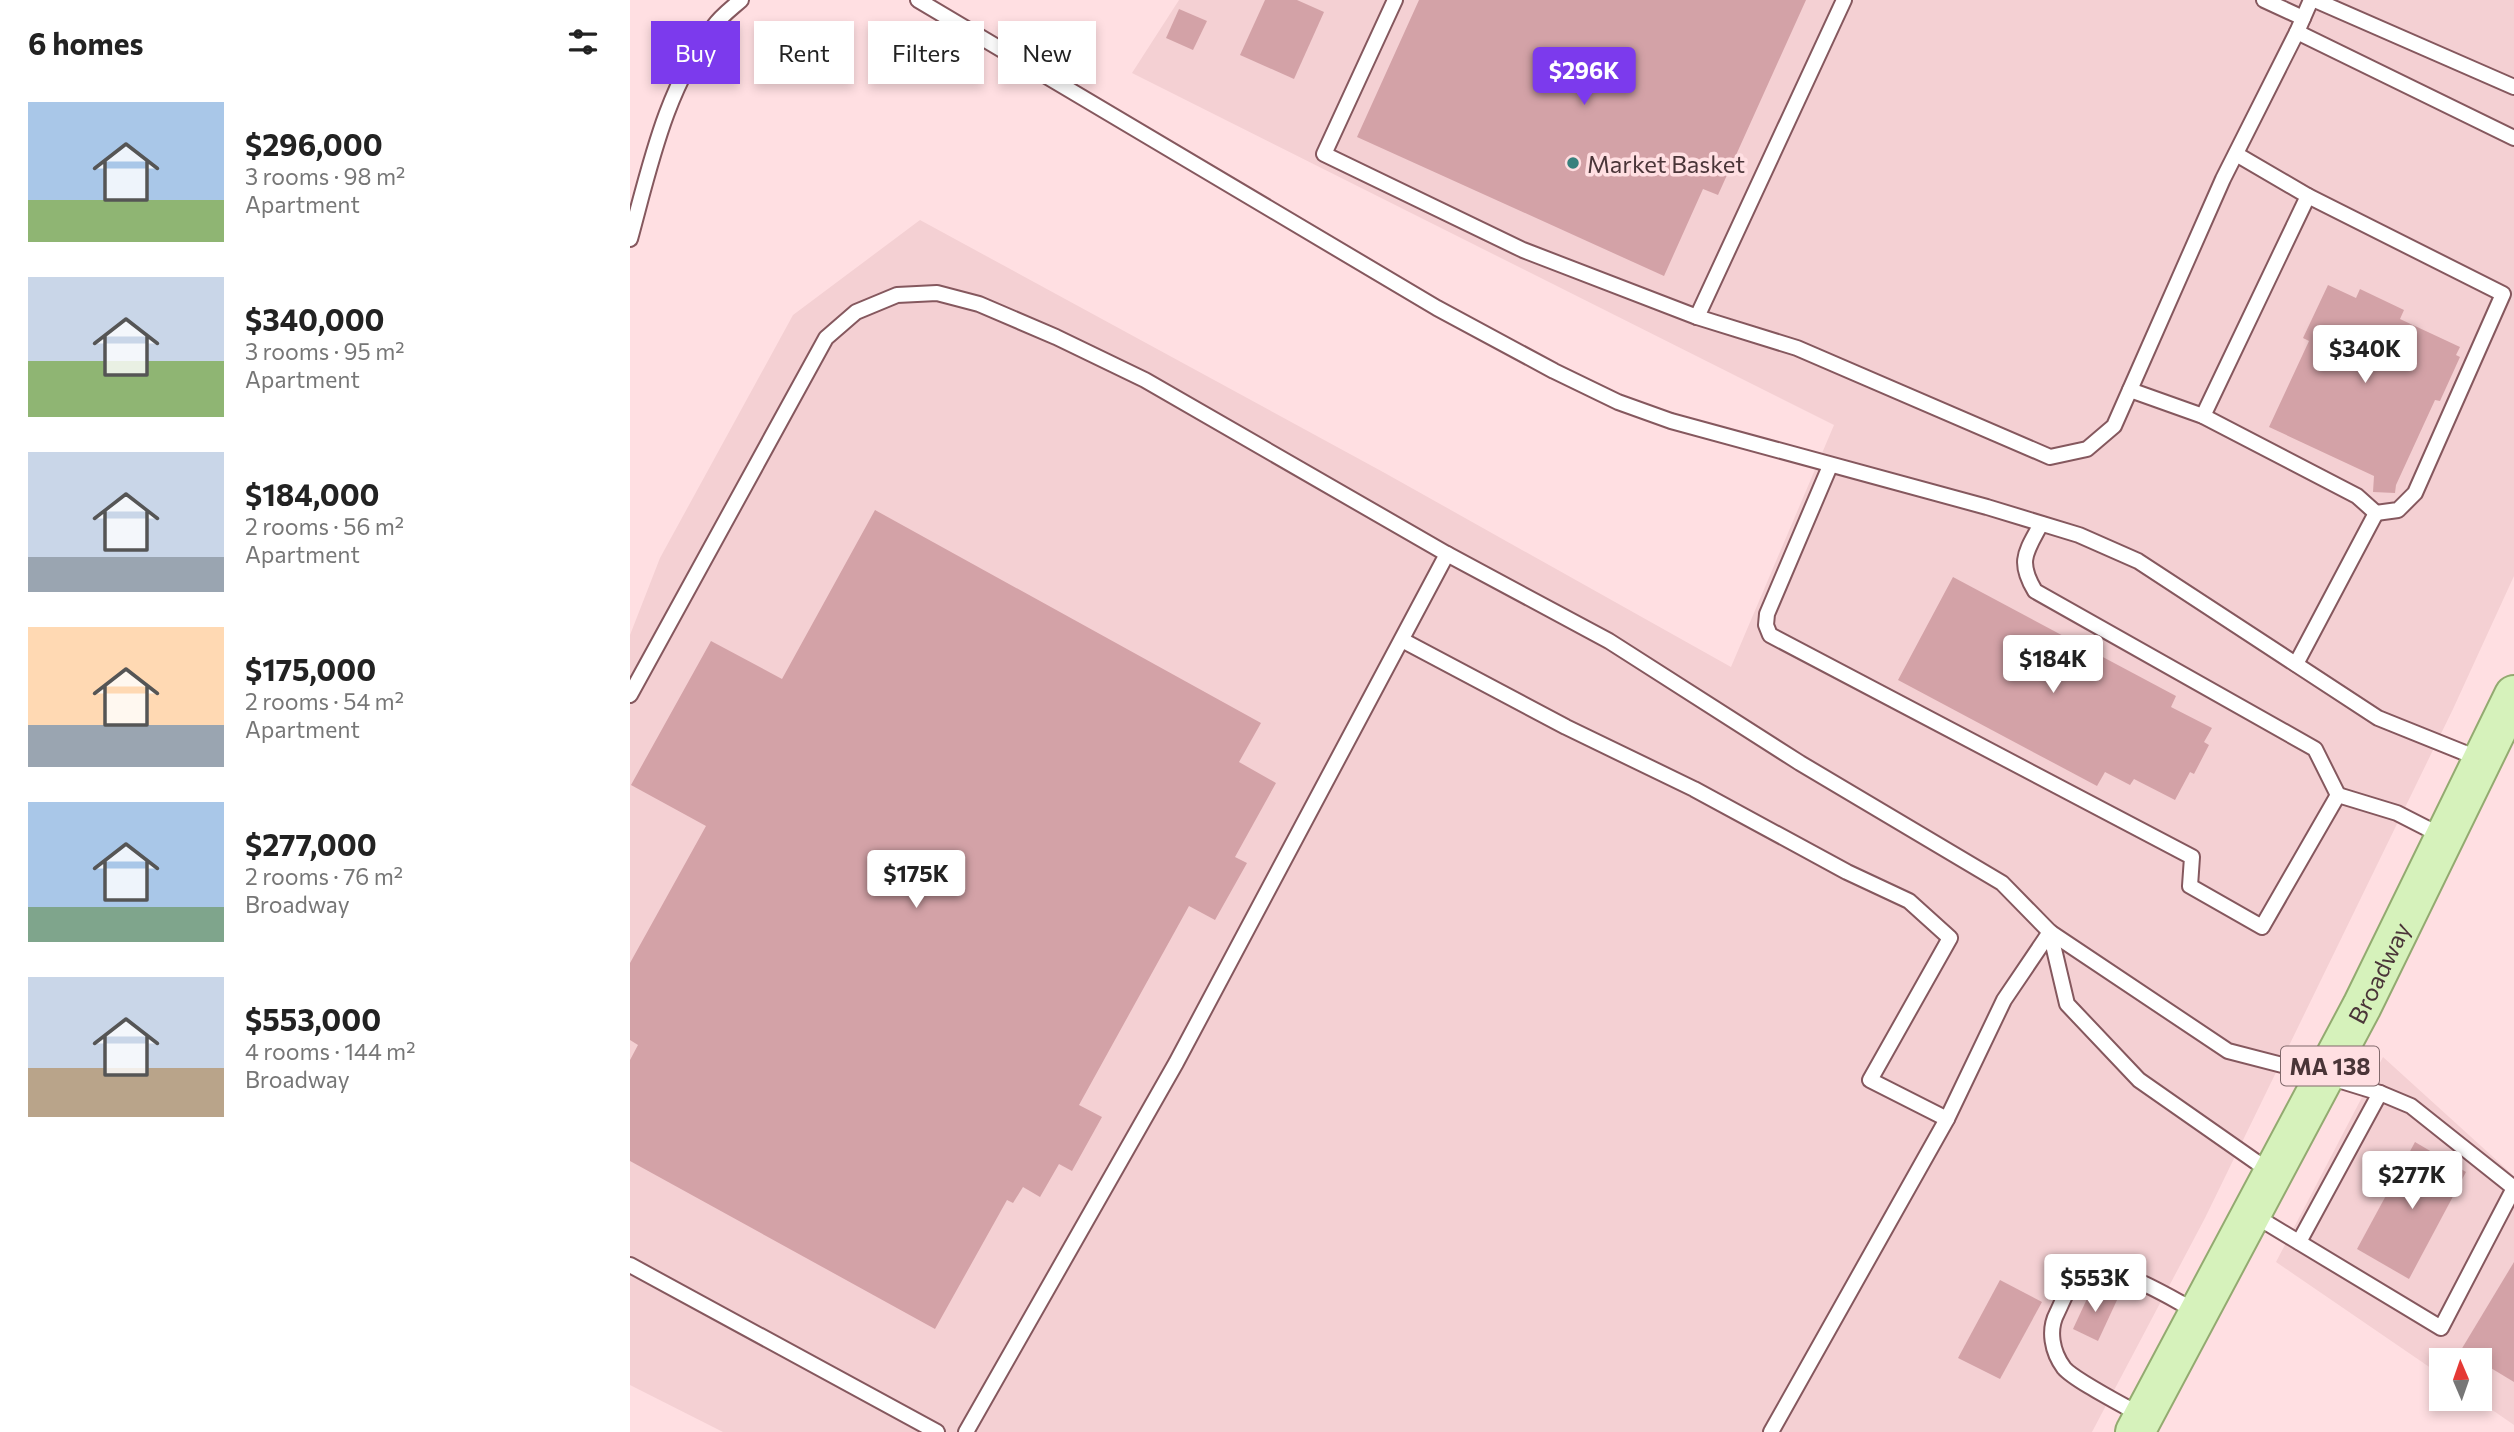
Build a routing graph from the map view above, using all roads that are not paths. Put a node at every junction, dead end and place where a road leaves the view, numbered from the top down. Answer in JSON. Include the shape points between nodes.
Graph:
{"nodes":[{"id":1,"x":741,"y":0,"type":"edge"},
{"id":2,"x":918,"y":0,"type":"edge"},
{"id":3,"x":1395,"y":0,"type":"edge"},
{"id":4,"x":1844,"y":0,"type":"edge"},
{"id":5,"x":2264,"y":0,"type":"edge"},
{"id":6,"x":2313,"y":0,"type":"edge"},
{"id":7,"x":2300,"y":25,"type":"junction"},
{"id":8,"x":2514,"y":87,"type":"edge"},
{"id":9,"x":2514,"y":138,"type":"edge"},
{"id":10,"x":2236,"y":154,"type":"junction"},
{"id":11,"x":2308,"y":196,"type":"junction"},
{"id":12,"x":630,"y":239,"type":"edge"},
{"id":13,"x":1697,"y":317,"type":"junction"},
{"id":14,"x":2130,"y":390,"type":"junction"},
{"id":15,"x":2203,"y":416,"type":"junction"},
{"id":16,"x":1830,"y":466,"type":"junction"},
{"id":17,"x":2376,"y":513,"type":"junction"},
{"id":18,"x":2041,"y":524,"type":"junction"},
{"id":19,"x":1447,"y":554,"type":"junction"},
{"id":20,"x":1402,"y":639,"type":"junction"},
{"id":21,"x":2296,"y":664,"type":"junction"},
{"id":22,"x":630,"y":695,"type":"edge"},
{"id":23,"x":2514,"y":695,"type":"edge"},
{"id":24,"x":2483,"y":760,"type":"junction"},
{"id":25,"x":2338,"y":795,"type":"junction"},
{"id":26,"x":2445,"y":838,"type":"junction"},
{"id":27,"x":2050,"y":932,"type":"junction"},
{"id":28,"x":2325,"y":1076,"type":"junction"},
{"id":29,"x":2380,"y":1093,"type":"junction"},
{"id":30,"x":1947,"y":1119,"type":"junction"},
{"id":31,"x":2273,"y":1173,"type":"junction"},
{"id":32,"x":2251,"y":1213,"type":"junction"},
{"id":33,"x":2299,"y":1242,"type":"junction"},
{"id":34,"x":630,"y":1265,"type":"edge"},
{"id":35,"x":2198,"y":1312,"type":"junction"},
{"id":36,"x":2139,"y":1425,"type":"edge"},
{"id":37,"x":937,"y":1432,"type":"edge"},
{"id":38,"x":966,"y":1432,"type":"edge"},
{"id":39,"x":1771,"y":1432,"type":"edge"}],
"edges":[{"from":1,"to":12,"type":"lane","via":[[715,25],[686,69],[662,127]]},
{"from":2,"to":16,"type":"lane","via":[[1437,308],[1554,371],[1671,421]]},
{"from":3,"to":13,"type":"lane","via":[[1324,154],[1523,250]]},
{"from":4,"to":13,"type":"lane"},
{"from":5,"to":7,"type":"lane"},
{"from":6,"to":7,"type":"lane"},
{"from":6,"to":8,"type":"lane"},
{"from":7,"to":9,"type":"lane"},
{"from":7,"to":10,"type":"lane"},
{"from":10,"to":11,"type":"lane"},
{"from":10,"to":14,"type":"lane"},
{"from":11,"to":15,"type":"lane"},
{"from":11,"to":17,"type":"lane","via":[[2504,294],[2415,493],[2398,510]]},
{"from":13,"to":14,"type":"lane","via":[[1797,348],[2050,457],[2087,449],[2114,426]]},
{"from":14,"to":15,"type":"lane"},
{"from":15,"to":17,"type":"lane","via":[[2357,496]]},
{"from":16,"to":18,"type":"lane"},
{"from":16,"to":25,"type":"lane","via":[[1767,614],[1770,635],[2192,857],[2190,886],[2262,927]]},
{"from":17,"to":21,"type":"lane"},
{"from":18,"to":21,"type":"lane","via":[[2138,561]]},
{"from":18,"to":25,"type":"lane","via":[[2024,557],[2025,574],[2035,591],[2315,749]]},
{"from":19,"to":20,"type":"lane"},
{"from":19,"to":22,"type":"lane","via":[[1145,380],[1056,337],[979,304],[937,293],[897,295],[856,312],[826,338]]},
{"from":19,"to":27,"type":"lane","via":[[1609,641],[1779,750],[2002,883]]},
{"from":20,"to":30,"type":"lane","via":[[1909,901],[1950,938],[1870,1080]]},
{"from":20,"to":38,"type":"lane","via":[[1176,1063]]},
{"from":21,"to":24,"type":"lane","via":[[2378,718]]},
{"from":23,"to":24,"type":"main road","name":"Broadway","number":"MA 138"},
{"from":24,"to":26,"type":"main road","name":"Broadway","number":"MA 138"},
{"from":25,"to":26,"type":"lane","via":[[2397,813]]},
{"from":26,"to":28,"type":"main road","name":"Broadway","number":"MA 138"},
{"from":27,"to":28,"type":"lane","via":[[2228,1051]]},
{"from":27,"to":30,"type":"lane","via":[[2004,1000]]},
{"from":27,"to":31,"type":"lane","via":[[2067,1004],[2139,1080]]},
{"from":28,"to":29,"type":"lane"},
{"from":28,"to":31,"type":"main road","name":"Broadway","number":"MA 138"},
{"from":29,"to":33,"type":"lane"},
{"from":29,"to":33,"type":"lane","via":[[2411,1106],[2514,1188],[2441,1328]]},
{"from":30,"to":39,"type":"lane"},
{"from":31,"to":32,"type":"main road","name":"Broadway","number":"MA 138"},
{"from":32,"to":33,"type":"lane"},
{"from":32,"to":35,"type":"main road","name":"Broadway","number":"MA 138"},
{"from":34,"to":37,"type":"lane"},
{"from":35,"to":36,"type":"main road","name":"Broadway","number":"MA 138"},
{"from":35,"to":36,"type":"lane","via":[[2117,1272],[2097,1269],[2082,1273],[2051,1323],[2053,1349],[2065,1369]]}]}
